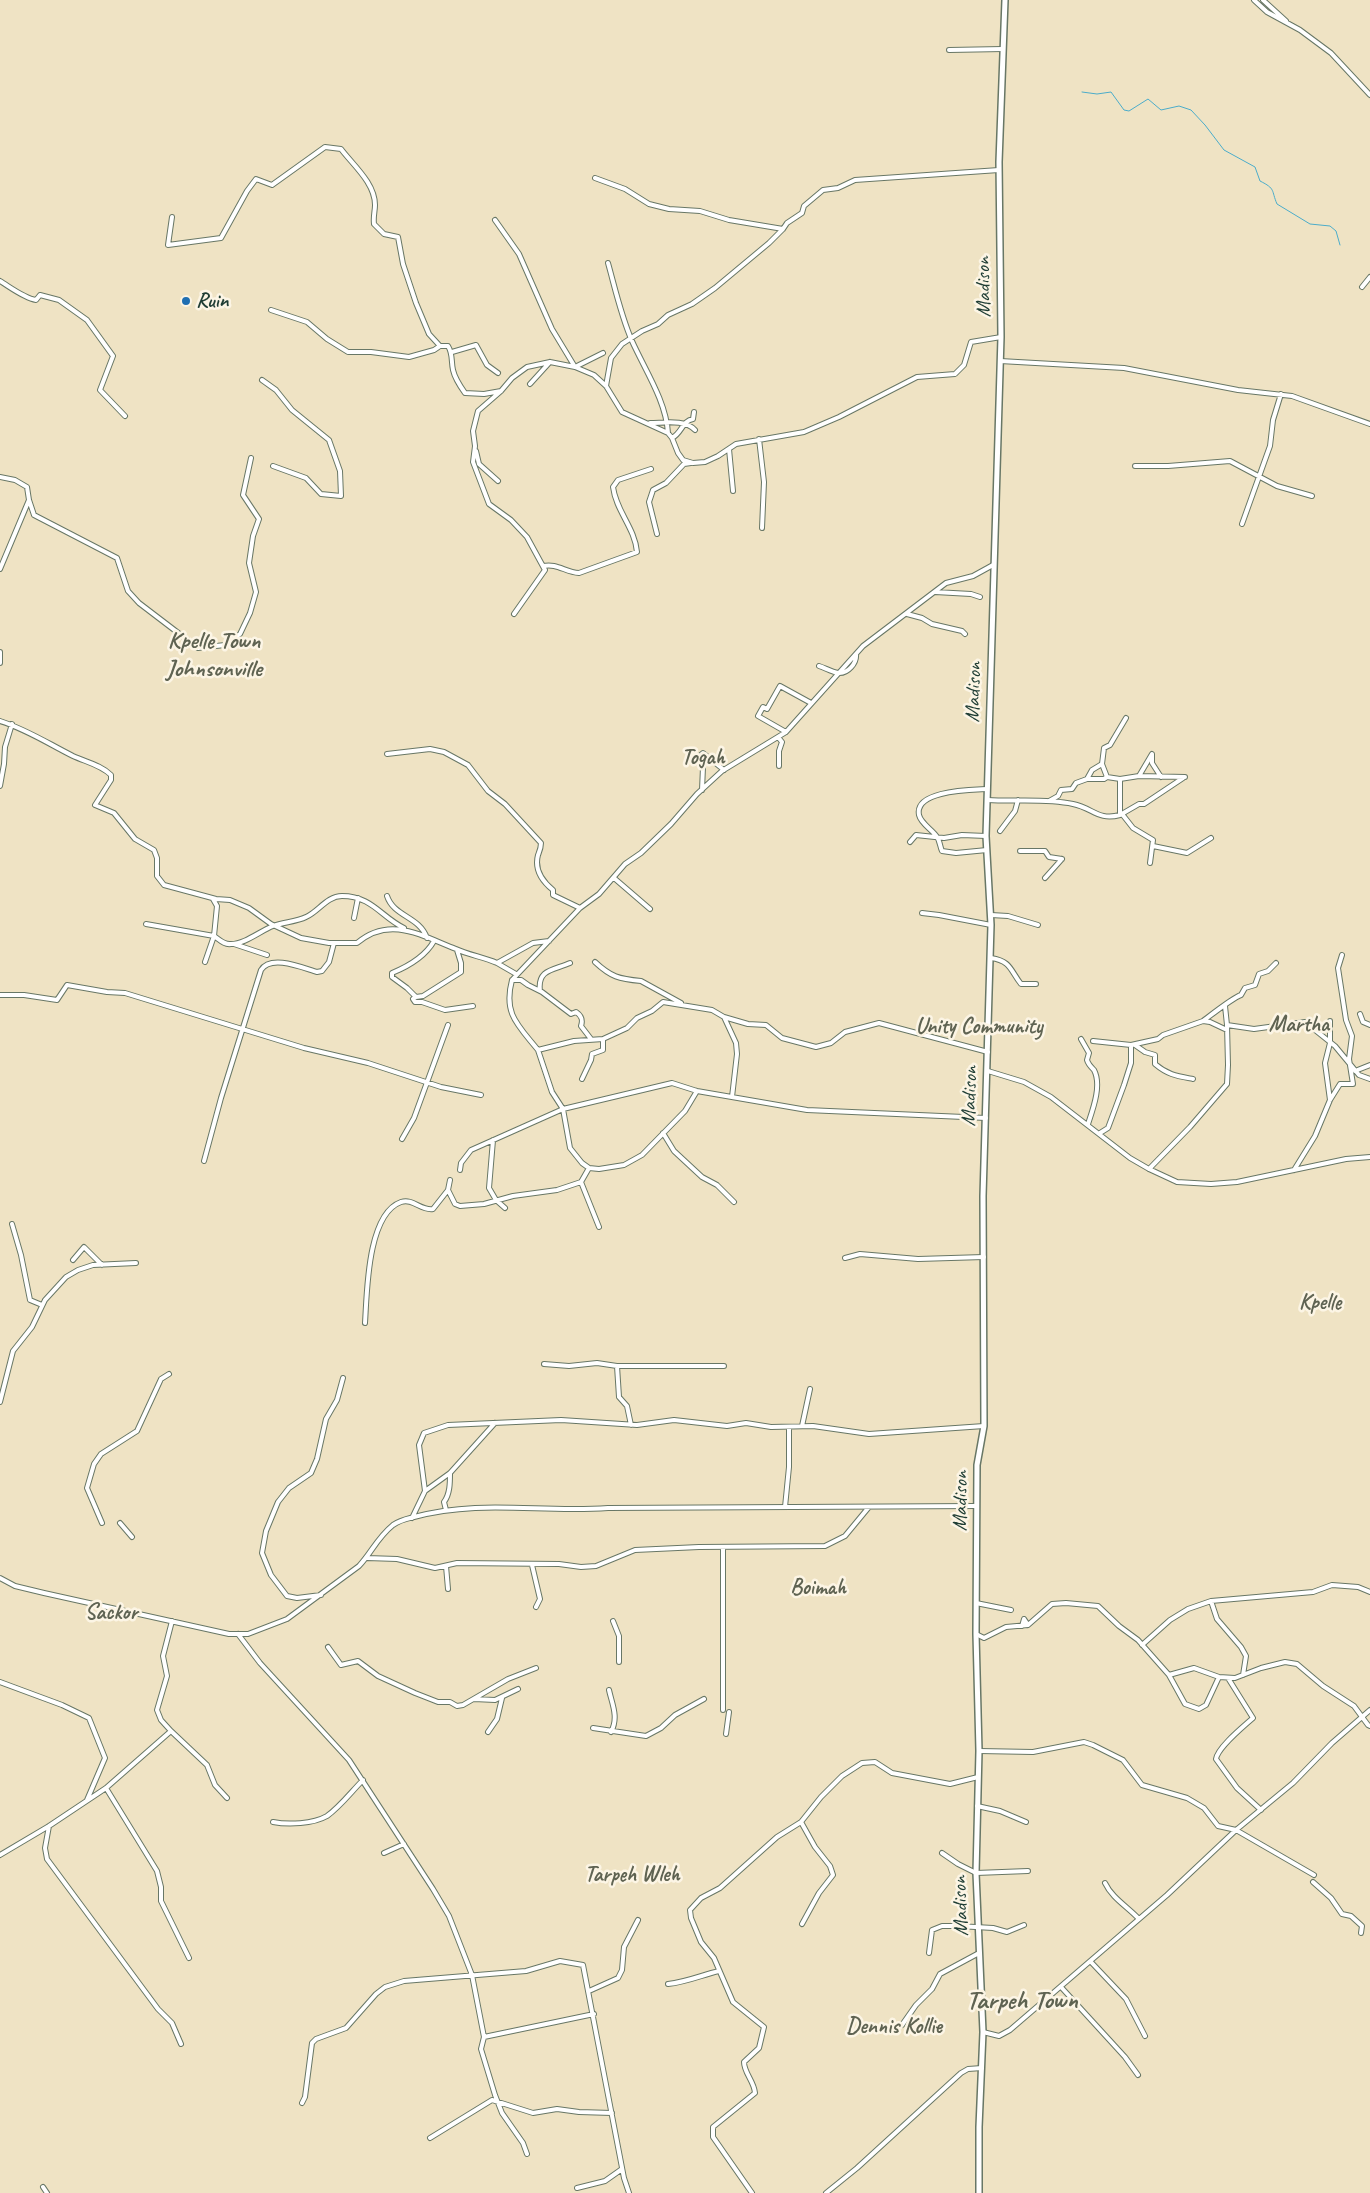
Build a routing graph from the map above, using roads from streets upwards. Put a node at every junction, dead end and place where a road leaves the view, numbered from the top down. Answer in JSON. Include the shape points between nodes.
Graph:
{"nodes":[{"id":1,"x":1005,"y":0,"type":"edge"},
{"id":2,"x":1254,"y":0,"type":"edge"},
{"id":3,"x":1263,"y":0,"type":"edge"},
{"id":4,"x":1290,"y":24,"type":"junction"},
{"id":5,"x":1003,"y":49,"type":"junction"},
{"id":6,"x":949,"y":50,"type":"dead end"},
{"id":7,"x":1370,"y":95,"type":"edge"},
{"id":8,"x":999,"y":170,"type":"junction"},
{"id":9,"x":595,"y":178,"type":"dead end"},
{"id":10,"x":172,"y":218,"type":"dead end"},
{"id":11,"x":495,"y":220,"type":"dead end"},
{"id":12,"x":783,"y":230,"type":"junction"},
{"id":13,"x":608,"y":263,"type":"dead end"},
{"id":14,"x":1370,"y":277,"type":"edge"},
{"id":15,"x":0,"y":281,"type":"edge"},
{"id":16,"x":1362,"y":287,"type":"dead end"},
{"id":17,"x":271,"y":310,"type":"dead end"},
{"id":18,"x":1001,"y":337,"type":"junction"},
{"id":19,"x":630,"y":339,"type":"junction"},
{"id":20,"x":440,"y":346,"type":"junction"},
{"id":21,"x":452,"y":352,"type":"junction"},
{"id":22,"x":603,"y":353,"type":"dead end"},
{"id":23,"x":1000,"y":361,"type":"junction"},
{"id":24,"x":550,"y":362,"type":"junction"},
{"id":25,"x":575,"y":367,"type":"junction"},
{"id":26,"x":498,"y":373,"type":"dead end"},
{"id":27,"x":262,"y":380,"type":"dead end"},
{"id":28,"x":530,"y":384,"type":"dead end"},
{"id":29,"x":606,"y":386,"type":"junction"},
{"id":30,"x":501,"y":391,"type":"junction"},
{"id":31,"x":1281,"y":394,"type":"junction"},
{"id":32,"x":694,"y":412,"type":"dead end"},
{"id":33,"x":125,"y":416,"type":"dead end"},
{"id":34,"x":648,"y":423,"type":"junction"},
{"id":35,"x":685,"y":423,"type":"junction"},
{"id":36,"x":668,"y":424,"type":"junction"},
{"id":37,"x":1370,"y":424,"type":"edge"},
{"id":38,"x":695,"y":430,"type":"dead end"},
{"id":39,"x":668,"y":433,"type":"junction"},
{"id":40,"x":672,"y":438,"type":"junction"},
{"id":41,"x":759,"y":439,"type":"junction"},
{"id":42,"x":475,"y":446,"type":"junction"},
{"id":43,"x":729,"y":449,"type":"junction"},
{"id":44,"x":251,"y":458,"type":"dead end"},
{"id":45,"x":691,"y":463,"type":"junction"},
{"id":46,"x":273,"y":466,"type":"dead end"},
{"id":47,"x":1135,"y":466,"type":"dead end"},
{"id":48,"x":651,"y":469,"type":"dead end"},
{"id":49,"x":1260,"y":476,"type":"junction"},
{"id":50,"x":0,"y":478,"type":"edge"},
{"id":51,"x":498,"y":481,"type":"dead end"},
{"id":52,"x":733,"y":491,"type":"dead end"},
{"id":53,"x":1312,"y":496,"type":"dead end"},
{"id":54,"x":29,"y":500,"type":"junction"},
{"id":55,"x":1242,"y":524,"type":"dead end"},
{"id":56,"x":762,"y":528,"type":"dead end"},
{"id":57,"x":657,"y":534,"type":"dead end"},
{"id":58,"x":993,"y":565,"type":"junction"},
{"id":59,"x":543,"y":566,"type":"junction"},
{"id":60,"x":0,"y":569,"type":"edge"},
{"id":61,"x":935,"y":592,"type":"junction"},
{"id":62,"x":980,"y":597,"type":"dead end"},
{"id":63,"x":514,"y":614,"type":"dead end"},
{"id":64,"x":907,"y":614,"type":"junction"},
{"id":65,"x":965,"y":634,"type":"dead end"},
{"id":66,"x":0,"y":652,"type":"edge"},
{"id":67,"x":0,"y":663,"type":"edge"},
{"id":68,"x":819,"y":666,"type":"dead end"},
{"id":69,"x":839,"y":673,"type":"junction"},
{"id":70,"x":811,"y":703,"type":"junction"},
{"id":71,"x":1126,"y":718,"type":"dead end"},
{"id":72,"x":0,"y":721,"type":"edge"},
{"id":73,"x":12,"y":724,"type":"junction"},
{"id":74,"x":786,"y":732,"type":"junction"},
{"id":75,"x":778,"y":737,"type":"junction"},
{"id":76,"x":387,"y":754,"type":"dead end"},
{"id":77,"x":1102,"y":764,"type":"junction"},
{"id":78,"x":779,"y":766,"type":"dead end"},
{"id":79,"x":724,"y":770,"type":"junction"},
{"id":80,"x":1139,"y":776,"type":"junction"},
{"id":81,"x":1107,"y":777,"type":"junction"},
{"id":82,"x":1161,"y":777,"type":"junction"},
{"id":83,"x":1087,"y":779,"type":"junction"},
{"id":84,"x":1120,"y":779,"type":"junction"},
{"id":85,"x":0,"y":786,"type":"edge"},
{"id":86,"x":987,"y":789,"type":"junction"},
{"id":87,"x":702,"y":790,"type":"junction"},
{"id":88,"x":988,"y":800,"type":"junction"},
{"id":89,"x":1018,"y":800,"type":"junction"},
{"id":90,"x":1049,"y":801,"type":"junction"},
{"id":91,"x":1121,"y":815,"type":"junction"},
{"id":92,"x":1000,"y":831,"type":"dead end"},
{"id":93,"x":986,"y":836,"type":"junction"},
{"id":94,"x":938,"y":838,"type":"junction"},
{"id":95,"x":1211,"y":838,"type":"dead end"},
{"id":96,"x":910,"y":842,"type":"dead end"},
{"id":97,"x":1153,"y":846,"type":"junction"},
{"id":98,"x":987,"y":850,"type":"junction"},
{"id":99,"x":1020,"y":851,"type":"dead end"},
{"id":100,"x":1150,"y":863,"type":"dead end"},
{"id":101,"x":614,"y":878,"type":"junction"},
{"id":102,"x":1044,"y":878,"type":"dead end"},
{"id":103,"x":387,"y":896,"type":"dead end"},
{"id":104,"x":213,"y":898,"type":"junction"},
{"id":105,"x":358,"y":898,"type":"junction"},
{"id":106,"x":580,"y":908,"type":"junction"},
{"id":107,"x":650,"y":908,"type":"dead end"},
{"id":108,"x":922,"y":913,"type":"dead end"},
{"id":109,"x":991,"y":915,"type":"junction"},
{"id":110,"x":354,"y":918,"type":"dead end"},
{"id":111,"x":146,"y":924,"type":"dead end"},
{"id":112,"x":991,"y":925,"type":"junction"},
{"id":113,"x":1038,"y":925,"type":"dead end"},
{"id":114,"x":274,"y":926,"type":"junction"},
{"id":115,"x":406,"y":929,"type":"junction"},
{"id":116,"x":214,"y":936,"type":"junction"},
{"id":117,"x":427,"y":938,"type":"junction"},
{"id":118,"x":434,"y":941,"type":"junction"},
{"id":119,"x":549,"y":941,"type":"junction"},
{"id":120,"x":334,"y":943,"type":"junction"},
{"id":121,"x":234,"y":944,"type":"junction"},
{"id":122,"x":457,"y":950,"type":"junction"},
{"id":123,"x":267,"y":955,"type":"dead end"},
{"id":124,"x":1342,"y":955,"type":"dead end"},
{"id":125,"x":991,"y":958,"type":"junction"},
{"id":126,"x":206,"y":962,"type":"dead end"},
{"id":127,"x":595,"y":962,"type":"dead end"},
{"id":128,"x":1276,"y":962,"type":"dead end"},
{"id":129,"x":497,"y":963,"type":"junction"},
{"id":130,"x":570,"y":963,"type":"dead end"},
{"id":131,"x":516,"y":974,"type":"junction"},
{"id":132,"x":512,"y":980,"type":"junction"},
{"id":133,"x":1036,"y":984,"type":"dead end"},
{"id":134,"x":540,"y":991,"type":"junction"},
{"id":135,"x":0,"y":995,"type":"edge"},
{"id":136,"x":416,"y":998,"type":"junction"},
{"id":137,"x":473,"y":1006,"type":"dead end"},
{"id":138,"x":685,"y":1006,"type":"junction"},
{"id":139,"x":1225,"y":1006,"type":"junction"},
{"id":140,"x":1360,"y":1014,"type":"dead end"},
{"id":141,"x":724,"y":1017,"type":"junction"},
{"id":142,"x":1203,"y":1021,"type":"junction"},
{"id":143,"x":1330,"y":1021,"type":"dead end"},
{"id":144,"x":448,"y":1025,"type":"dead end"},
{"id":145,"x":1226,"y":1025,"type":"junction"},
{"id":146,"x":1370,"y":1025,"type":"edge"},
{"id":147,"x":242,"y":1029,"type":"junction"},
{"id":148,"x":1227,"y":1030,"type":"junction"},
{"id":149,"x":591,"y":1039,"type":"junction"},
{"id":150,"x":1081,"y":1039,"type":"dead end"},
{"id":151,"x":603,"y":1040,"type":"junction"},
{"id":152,"x":1093,"y":1041,"type":"dead end"},
{"id":153,"x":1330,"y":1042,"type":"junction"},
{"id":154,"x":1133,"y":1045,"type":"junction"},
{"id":155,"x":538,"y":1050,"type":"junction"},
{"id":156,"x":988,"y":1052,"type":"junction"},
{"id":157,"x":1349,"y":1062,"type":"junction"},
{"id":158,"x":1370,"y":1065,"type":"edge"},
{"id":159,"x":1356,"y":1071,"type":"junction"},
{"id":160,"x":988,"y":1072,"type":"junction"},
{"id":161,"x":1351,"y":1072,"type":"junction"},
{"id":162,"x":582,"y":1079,"type":"dead end"},
{"id":163,"x":1193,"y":1079,"type":"dead end"},
{"id":164,"x":1370,"y":1079,"type":"edge"},
{"id":165,"x":426,"y":1082,"type":"junction"},
{"id":166,"x":697,"y":1091,"type":"junction"},
{"id":167,"x":481,"y":1095,"type":"dead end"},
{"id":168,"x":732,"y":1097,"type":"junction"},
{"id":169,"x":1330,"y":1100,"type":"junction"},
{"id":170,"x":563,"y":1109,"type":"junction"},
{"id":171,"x":986,"y":1118,"type":"junction"},
{"id":172,"x":1088,"y":1124,"type":"junction"},
{"id":173,"x":1100,"y":1133,"type":"junction"},
{"id":174,"x":663,"y":1134,"type":"junction"},
{"id":175,"x":402,"y":1139,"type":"dead end"},
{"id":176,"x":493,"y":1140,"type":"junction"},
{"id":177,"x":1370,"y":1157,"type":"edge"},
{"id":178,"x":204,"y":1162,"type":"dead end"},
{"id":179,"x":590,"y":1168,"type":"junction"},
{"id":180,"x":1149,"y":1169,"type":"junction"},
{"id":181,"x":460,"y":1170,"type":"dead end"},
{"id":182,"x":1294,"y":1170,"type":"junction"},
{"id":183,"x":450,"y":1180,"type":"dead end"},
{"id":184,"x":581,"y":1182,"type":"junction"},
{"id":185,"x":448,"y":1190,"type":"junction"},
{"id":186,"x":496,"y":1200,"type":"junction"},
{"id":187,"x":734,"y":1202,"type":"dead end"},
{"id":188,"x":505,"y":1208,"type":"dead end"},
{"id":189,"x":12,"y":1224,"type":"dead end"},
{"id":190,"x":599,"y":1227,"type":"dead end"},
{"id":191,"x":984,"y":1257,"type":"junction"},
{"id":192,"x":845,"y":1258,"type":"dead end"},
{"id":193,"x":73,"y":1260,"type":"dead end"},
{"id":194,"x":136,"y":1262,"type":"dead end"},
{"id":195,"x":102,"y":1265,"type":"junction"},
{"id":196,"x":42,"y":1305,"type":"junction"},
{"id":197,"x":365,"y":1323,"type":"dead end"},
{"id":198,"x":544,"y":1364,"type":"dead end"},
{"id":199,"x":617,"y":1366,"type":"junction"},
{"id":200,"x":724,"y":1366,"type":"dead end"},
{"id":201,"x":169,"y":1374,"type":"dead end"},
{"id":202,"x":343,"y":1378,"type":"dead end"},
{"id":203,"x":810,"y":1389,"type":"dead end"},
{"id":204,"x":0,"y":1402,"type":"edge"},
{"id":205,"x":495,"y":1423,"type":"junction"},
{"id":206,"x":631,"y":1424,"type":"junction"},
{"id":207,"x":802,"y":1426,"type":"junction"},
{"id":208,"x":984,"y":1426,"type":"junction"},
{"id":209,"x":789,"y":1427,"type":"junction"},
{"id":210,"x":450,"y":1473,"type":"junction"},
{"id":211,"x":425,"y":1491,"type":"junction"},
{"id":212,"x":419,"y":1504,"type":"junction"},
{"id":213,"x":977,"y":1506,"type":"junction"},
{"id":214,"x":785,"y":1507,"type":"junction"},
{"id":215,"x":869,"y":1507,"type":"junction"},
{"id":216,"x":446,"y":1510,"type":"junction"},
{"id":217,"x":421,"y":1515,"type":"junction"},
{"id":218,"x":412,"y":1518,"type":"junction"},
{"id":219,"x":102,"y":1523,"type":"dead end"},
{"id":220,"x":120,"y":1523,"type":"dead end"},
{"id":221,"x":132,"y":1537,"type":"dead end"},
{"id":222,"x":723,"y":1547,"type":"junction"},
{"id":223,"x":367,"y":1558,"type":"junction"},
{"id":224,"x":532,"y":1565,"type":"junction"},
{"id":225,"x":446,"y":1566,"type":"junction"},
{"id":226,"x":0,"y":1578,"type":"edge"},
{"id":227,"x":448,"y":1589,"type":"dead end"},
{"id":228,"x":1370,"y":1592,"type":"edge"},
{"id":229,"x":321,"y":1595,"type":"junction"},
{"id":230,"x":1210,"y":1601,"type":"junction"},
{"id":231,"x":976,"y":1603,"type":"junction"},
{"id":232,"x":536,"y":1607,"type":"dead end"},
{"id":233,"x":1011,"y":1610,"type":"dead end"},
{"id":234,"x":172,"y":1621,"type":"junction"},
{"id":235,"x":613,"y":1621,"type":"dead end"},
{"id":236,"x":238,"y":1634,"type":"junction"},
{"id":237,"x":976,"y":1634,"type":"junction"},
{"id":238,"x":1142,"y":1645,"type":"junction"},
{"id":239,"x":328,"y":1647,"type":"dead end"},
{"id":240,"x":619,"y":1662,"type":"dead end"},
{"id":241,"x":536,"y":1668,"type":"dead end"},
{"id":242,"x":1168,"y":1675,"type":"junction"},
{"id":243,"x":1243,"y":1675,"type":"junction"},
{"id":244,"x":1219,"y":1677,"type":"junction"},
{"id":245,"x":1228,"y":1678,"type":"junction"},
{"id":246,"x":0,"y":1682,"type":"edge"},
{"id":247,"x":518,"y":1689,"type":"dead end"},
{"id":248,"x":609,"y":1690,"type":"dead end"},
{"id":249,"x":502,"y":1698,"type":"junction"},
{"id":250,"x":474,"y":1699,"type":"junction"},
{"id":251,"x":704,"y":1699,"type":"dead end"},
{"id":252,"x":723,"y":1710,"type":"dead end"},
{"id":253,"x":1370,"y":1710,"type":"edge"},
{"id":254,"x":729,"y":1712,"type":"dead end"},
{"id":255,"x":1362,"y":1716,"type":"junction"},
{"id":256,"x":1370,"y":1726,"type":"edge"},
{"id":257,"x":592,"y":1728,"type":"dead end"},
{"id":258,"x":171,"y":1731,"type":"junction"},
{"id":259,"x":488,"y":1732,"type":"dead end"},
{"id":260,"x":612,"y":1732,"type":"junction"},
{"id":261,"x":726,"y":1734,"type":"dead end"},
{"id":262,"x":979,"y":1750,"type":"junction"},
{"id":263,"x":978,"y":1777,"type":"junction"},
{"id":264,"x":364,"y":1780,"type":"junction"},
{"id":265,"x":106,"y":1788,"type":"junction"},
{"id":266,"x":226,"y":1798,"type":"dead end"},
{"id":267,"x":86,"y":1800,"type":"junction"},
{"id":268,"x":977,"y":1806,"type":"junction"},
{"id":269,"x":1261,"y":1810,"type":"junction"},
{"id":270,"x":273,"y":1822,"type":"dead end"},
{"id":271,"x":801,"y":1822,"type":"junction"},
{"id":272,"x":1026,"y":1822,"type":"dead end"},
{"id":273,"x":48,"y":1826,"type":"junction"},
{"id":274,"x":1236,"y":1830,"type":"junction"},
{"id":275,"x":404,"y":1844,"type":"junction"},
{"id":276,"x":384,"y":1853,"type":"dead end"},
{"id":277,"x":942,"y":1853,"type":"dead end"},
{"id":278,"x":0,"y":1855,"type":"edge"},
{"id":279,"x":1028,"y":1871,"type":"dead end"},
{"id":280,"x":976,"y":1873,"type":"junction"},
{"id":281,"x":1314,"y":1875,"type":"dead end"},
{"id":282,"x":1313,"y":1882,"type":"dead end"},
{"id":283,"x":1105,"y":1883,"type":"dead end"},
{"id":284,"x":1139,"y":1919,"type":"junction"},
{"id":285,"x":638,"y":1920,"type":"dead end"},
{"id":286,"x":802,"y":1924,"type":"dead end"},
{"id":287,"x":1024,"y":1925,"type":"dead end"},
{"id":288,"x":978,"y":1928,"type":"junction"},
{"id":289,"x":1361,"y":1933,"type":"dead end"},
{"id":290,"x":929,"y":1953,"type":"dead end"},
{"id":291,"x":979,"y":1953,"type":"junction"},
{"id":292,"x":189,"y":1958,"type":"dead end"},
{"id":293,"x":1091,"y":1962,"type":"junction"},
{"id":294,"x":719,"y":1971,"type":"junction"},
{"id":295,"x":472,"y":1975,"type":"junction"},
{"id":296,"x":668,"y":1984,"type":"dead end"},
{"id":297,"x":1061,"y":1987,"type":"junction"},
{"id":298,"x":589,"y":1991,"type":"junction"},
{"id":299,"x":594,"y":2014,"type":"junction"},
{"id":300,"x":902,"y":2025,"type":"dead end"},
{"id":301,"x":983,"y":2032,"type":"junction"},
{"id":302,"x":1145,"y":2036,"type":"dead end"},
{"id":303,"x":484,"y":2037,"type":"junction"},
{"id":304,"x":181,"y":2044,"type":"dead end"},
{"id":305,"x":982,"y":2068,"type":"junction"},
{"id":306,"x":1138,"y":2075,"type":"dead end"},
{"id":307,"x":498,"y":2100,"type":"junction"},
{"id":308,"x":302,"y":2104,"type":"dead end"},
{"id":309,"x":612,"y":2112,"type":"junction"},
{"id":310,"x":430,"y":2138,"type":"dead end"},
{"id":311,"x":527,"y":2154,"type":"dead end"},
{"id":312,"x":622,"y":2169,"type":"junction"},
{"id":313,"x":43,"y":2187,"type":"dead end"},
{"id":314,"x":577,"y":2188,"type":"dead end"},
{"id":315,"x":47,"y":2193,"type":"edge"},
{"id":316,"x":629,"y":2193,"type":"edge"},
{"id":317,"x":752,"y":2193,"type":"edge"},
{"id":318,"x":826,"y":2193,"type":"edge"},
{"id":319,"x":979,"y":2193,"type":"edge"}],
"edges":[{"from":1,"to":5,"type":"street","name":"Madison"},
{"from":2,"to":4,"type":"street","via":[[1267,12]]},
{"from":3,"to":4,"type":"street"},
{"from":4,"to":7,"type":"street","via":[[1331,53]]},
{"from":5,"to":6,"type":"street"},
{"from":5,"to":8,"type":"street","name":"Madison"},
{"from":8,"to":12,"type":"street","via":[[855,180],[838,188],[823,190]]},
{"from":8,"to":18,"type":"street","name":"Madison"},
{"from":9,"to":12,"type":"street","via":[[625,189],[648,204],[700,211]]},
{"from":10,"to":20,"type":"street","via":[[168,245],[221,238],[256,180],[272,185],[325,147],[341,149],[373,192],[374,224],[384,234],[398,237],[416,303],[429,334]]},
{"from":11,"to":25,"type":"street","via":[[519,254],[552,329]]},
{"from":12,"to":19,"type":"street","via":[[715,288]]},
{"from":13,"to":19,"type":"street"},
{"from":14,"to":16,"type":"street"},
{"from":15,"to":33,"type":"street","via":[[32,299],[36,300],[40,295],[60,300],[87,320],[113,356],[100,390]]},
{"from":17,"to":20,"type":"street","via":[[307,322],[348,352],[409,358]]},
{"from":18,"to":23,"type":"street","name":"Madison"},
{"from":18,"to":41,"type":"street","via":[[971,342],[964,365],[954,374],[917,376],[804,432]]},
{"from":19,"to":29,"type":"street","via":[[611,358]]},
{"from":19,"to":36,"type":"street"},
{"from":20,"to":21,"type":"street","via":[[448,346]]},
{"from":21,"to":26,"type":"street","via":[[476,345],[487,365]]},
{"from":21,"to":30,"type":"street","via":[[453,372],[465,393]]},
{"from":22,"to":25,"type":"street"},
{"from":23,"to":31,"type":"street","via":[[1115,367],[1238,390]]},
{"from":23,"to":58,"type":"street","name":"Madison"},
{"from":24,"to":25,"type":"street"},
{"from":24,"to":28,"type":"street"},
{"from":24,"to":30,"type":"street","via":[[527,367]]},
{"from":25,"to":29,"type":"street","via":[[594,375]]},
{"from":27,"to":46,"type":"street","via":[[329,440],[340,471],[341,496],[321,494],[306,478]]},
{"from":29,"to":34,"type":"street","via":[[622,412]]},
{"from":30,"to":42,"type":"street","via":[[478,411],[473,431]]},
{"from":31,"to":37,"type":"street"},
{"from":31,"to":49,"type":"street"},
{"from":32,"to":35,"type":"street","via":[[693,419]]},
{"from":34,"to":36,"type":"street"},
{"from":34,"to":39,"type":"street"},
{"from":35,"to":36,"type":"street"},
{"from":35,"to":38,"type":"street"},
{"from":35,"to":40,"type":"street"},
{"from":36,"to":39,"type":"street"},
{"from":39,"to":40,"type":"street"},
{"from":40,"to":45,"type":"street","via":[[683,460]]},
{"from":41,"to":43,"type":"street","via":[[736,444]]},
{"from":41,"to":56,"type":"street","via":[[764,482]]},
{"from":42,"to":51,"type":"street","via":[[479,464]]},
{"from":42,"to":59,"type":"street","via":[[473,462],[489,504],[527,537]]},
{"from":43,"to":45,"type":"street","via":[[705,462]]},
{"from":43,"to":52,"type":"street"},
{"from":44,"to":54,"type":"street","via":[[243,494],[258,519],[249,563],[256,592],[240,634],[225,645],[198,648],[128,591],[117,558],[34,515]]},
{"from":45,"to":57,"type":"street","via":[[684,464],[666,483],[654,490],[649,502]]},
{"from":47,"to":49,"type":"street","via":[[1230,461]]},
{"from":48,"to":59,"type":"street","via":[[618,480],[613,488],[614,498],[632,530],[637,552],[579,573],[554,564]]},
{"from":49,"to":53,"type":"street","via":[[1277,486]]},
{"from":49,"to":55,"type":"street"},
{"from":50,"to":54,"type":"street","via":[[15,480],[27,487]]},
{"from":54,"to":60,"type":"street"},
{"from":58,"to":61,"type":"street","via":[[973,576],[946,583]]},
{"from":58,"to":86,"type":"street","name":"Madison"},
{"from":59,"to":63,"type":"street","via":[[546,570]]},
{"from":61,"to":62,"type":"street"},
{"from":61,"to":64,"type":"street"},
{"from":64,"to":65,"type":"street"},
{"from":64,"to":69,"type":"street","via":[[863,646]]},
{"from":66,"to":67,"type":"street"},
{"from":68,"to":69,"type":"street"},
{"from":69,"to":70,"type":"street"},
{"from":70,"to":74,"type":"street"},
{"from":70,"to":74,"type":"street","via":[[780,686],[767,709],[763,707],[758,716]]},
{"from":71,"to":77,"type":"street","via":[[1110,745],[1104,748]]},
{"from":72,"to":73,"type":"street"},
{"from":73,"to":85,"type":"street","via":[[5,747]]},
{"from":73,"to":104,"type":"street","via":[[111,774],[111,780],[95,804],[114,813],[136,839],[154,850],[160,882]]},
{"from":74,"to":75,"type":"street"},
{"from":75,"to":78,"type":"street","via":[[782,742]]},
{"from":75,"to":79,"type":"street"},
{"from":76,"to":106,"type":"street","via":[[430,749],[468,765],[488,791],[505,804],[541,843],[538,872],[553,890],[553,895]]},
{"from":77,"to":81,"type":"street"},
{"from":77,"to":83,"type":"street","via":[[1092,770]]},
{"from":79,"to":87,"type":"street"},
{"from":79,"to":87,"type":"street","via":[[703,753],[699,756],[695,760],[703,767]]},
{"from":80,"to":82,"type":"street"},
{"from":80,"to":82,"type":"street","via":[[1152,754],[1152,763]]},
{"from":80,"to":84,"type":"street"},
{"from":81,"to":83,"type":"street"},
{"from":81,"to":84,"type":"street"},
{"from":82,"to":91,"type":"street","via":[[1185,777]]},
{"from":83,"to":90,"type":"street","via":[[1076,783],[1072,789],[1061,790]]},
{"from":84,"to":91,"type":"street"},
{"from":86,"to":88,"type":"street","name":"Madison"},
{"from":86,"to":94,"type":"street","via":[[950,792],[924,802],[920,818]]},
{"from":87,"to":101,"type":"street"},
{"from":88,"to":89,"type":"street"},
{"from":88,"to":93,"type":"street","name":"Madison"},
{"from":89,"to":90,"type":"street"},
{"from":89,"to":92,"type":"street","via":[[1015,811]]},
{"from":90,"to":91,"type":"street","via":[[1074,804],[1108,818]]},
{"from":91,"to":97,"type":"street","via":[[1133,828],[1153,840]]},
{"from":93,"to":94,"type":"street"},
{"from":93,"to":98,"type":"street","name":"Madison"},
{"from":94,"to":96,"type":"street","via":[[916,835]]},
{"from":94,"to":98,"type":"street","via":[[944,852]]},
{"from":95,"to":97,"type":"street","via":[[1187,853]]},
{"from":97,"to":100,"type":"street"},
{"from":98,"to":109,"type":"street","name":"Madison"},
{"from":99,"to":102,"type":"street","via":[[1046,851],[1048,857],[1062,859]]},
{"from":101,"to":106,"type":"street"},
{"from":101,"to":107,"type":"street"},
{"from":103,"to":117,"type":"street","via":[[388,903],[399,913],[407,915]]},
{"from":104,"to":114,"type":"street","via":[[230,900],[250,908]]},
{"from":104,"to":116,"type":"street","via":[[217,906]]},
{"from":105,"to":110,"type":"street"},
{"from":105,"to":114,"type":"street","via":[[340,896],[307,917]]},
{"from":105,"to":115,"type":"street"},
{"from":106,"to":119,"type":"street"},
{"from":108,"to":112,"type":"street"},
{"from":109,"to":112,"type":"street","name":"Madison"},
{"from":109,"to":113,"type":"street","via":[[1008,916]]},
{"from":111,"to":116,"type":"street"},
{"from":112,"to":125,"type":"street","name":"Madison"},
{"from":114,"to":120,"type":"street","via":[[301,938]]},
{"from":114,"to":121,"type":"street"},
{"from":115,"to":117,"type":"street"},
{"from":115,"to":120,"type":"street","via":[[380,930],[357,943]]},
{"from":116,"to":121,"type":"street","via":[[225,944]]},
{"from":116,"to":126,"type":"street"},
{"from":117,"to":118,"type":"street"},
{"from":118,"to":122,"type":"street"},
{"from":118,"to":136,"type":"street","via":[[422,957],[392,973],[392,977]]},
{"from":119,"to":129,"type":"street","via":[[533,943]]},
{"from":119,"to":131,"type":"street"},
{"from":120,"to":147,"type":"street","via":[[329,962],[322,971],[289,963],[264,966]]},
{"from":121,"to":123,"type":"street"},
{"from":122,"to":129,"type":"street"},
{"from":122,"to":136,"type":"street","via":[[461,972]]},
{"from":124,"to":157,"type":"street","via":[[1338,968],[1346,1020],[1352,1036]]},
{"from":125,"to":133,"type":"street","via":[[1008,964],[1021,984]]},
{"from":125,"to":156,"type":"street","name":"Madison"},
{"from":127,"to":138,"type":"street","via":[[610,976],[640,981]]},
{"from":128,"to":139,"type":"street","via":[[1268,971],[1259,974],[1255,985],[1245,988],[1241,995]]},
{"from":129,"to":131,"type":"street"},
{"from":130,"to":134,"type":"street","via":[[543,974]]},
{"from":131,"to":132,"type":"street"},
{"from":132,"to":134,"type":"street","via":[[521,980]]},
{"from":132,"to":155,"type":"street","via":[[508,995],[510,1012]]},
{"from":134,"to":149,"type":"street","via":[[571,1014],[581,1015],[581,1026]]},
{"from":135,"to":147,"type":"street","via":[[57,1000],[67,985],[125,993]]},
{"from":136,"to":137,"type":"street","via":[[415,1002],[445,1010]]},
{"from":138,"to":141,"type":"street","via":[[712,1010]]},
{"from":138,"to":151,"type":"street","via":[[663,1002],[627,1028]]},
{"from":139,"to":142,"type":"street"},
{"from":139,"to":145,"type":"street"},
{"from":140,"to":146,"type":"street","via":[[1363,1022]]},
{"from":141,"to":156,"type":"street","via":[[766,1025],[782,1038],[816,1047],[831,1043],[845,1032],[879,1023]]},
{"from":141,"to":168,"type":"street","via":[[736,1043]]},
{"from":142,"to":148,"type":"street"},
{"from":142,"to":154,"type":"street"},
{"from":143,"to":153,"type":"street"},
{"from":144,"to":165,"type":"street"},
{"from":145,"to":148,"type":"street"},
{"from":145,"to":153,"type":"street","via":[[1254,1029],[1304,1022]]},
{"from":147,"to":165,"type":"street"},
{"from":147,"to":178,"type":"street"},
{"from":148,"to":180,"type":"street","via":[[1227,1084]]},
{"from":149,"to":151,"type":"street"},
{"from":149,"to":155,"type":"street"},
{"from":150,"to":172,"type":"street","via":[[1089,1053],[1086,1060],[1097,1082],[1094,1108]]},
{"from":151,"to":162,"type":"street","via":[[603,1050],[592,1054]]},
{"from":152,"to":154,"type":"street"},
{"from":153,"to":157,"type":"street"},
{"from":153,"to":169,"type":"street","via":[[1325,1063]]},
{"from":154,"to":163,"type":"street","via":[[1155,1055],[1155,1064],[1172,1076]]},
{"from":154,"to":173,"type":"street","via":[[1131,1063],[1108,1128]]},
{"from":155,"to":170,"type":"street","via":[[552,1092]]},
{"from":156,"to":160,"type":"street","name":"Madison"},
{"from":157,"to":159,"type":"street"},
{"from":157,"to":161,"type":"street"},
{"from":158,"to":159,"type":"street"},
{"from":159,"to":161,"type":"street"},
{"from":159,"to":164,"type":"street"},
{"from":160,"to":171,"type":"street","name":"Madison"},
{"from":160,"to":172,"type":"street","via":[[1024,1082]]},
{"from":161,"to":169,"type":"street","via":[[1353,1084],[1340,1084]]},
{"from":165,"to":167,"type":"street"},
{"from":165,"to":175,"type":"street","via":[[414,1118]]},
{"from":166,"to":168,"type":"street"},
{"from":166,"to":170,"type":"street","via":[[672,1083]]},
{"from":166,"to":174,"type":"street","via":[[686,1112]]},
{"from":168,"to":171,"type":"street","via":[[807,1110]]},
{"from":169,"to":182,"type":"street","via":[[1315,1136]]},
{"from":170,"to":176,"type":"street"},
{"from":170,"to":179,"type":"street","via":[[570,1148]]},
{"from":171,"to":191,"type":"street","name":"Madison"},
{"from":172,"to":173,"type":"street"},
{"from":173,"to":180,"type":"street"},
{"from":174,"to":179,"type":"street","via":[[642,1155],[624,1165]]},
{"from":174,"to":187,"type":"street","via":[[674,1151]]},
{"from":176,"to":181,"type":"street","via":[[471,1150]]},
{"from":176,"to":186,"type":"street","via":[[489,1188]]},
{"from":177,"to":182,"type":"street"},
{"from":179,"to":184,"type":"street"},
{"from":180,"to":182,"type":"street","via":[[1177,1182],[1211,1184]]},
{"from":183,"to":185,"type":"street"},
{"from":184,"to":186,"type":"street","via":[[557,1190]]},
{"from":184,"to":190,"type":"street"},
{"from":185,"to":186,"type":"street","via":[[454,1204],[460,1206]]},
{"from":185,"to":197,"type":"street","via":[[433,1209],[401,1202],[387,1212],[372,1253]]},
{"from":186,"to":188,"type":"street"},
{"from":189,"to":196,"type":"street","via":[[30,1300]]},
{"from":191,"to":192,"type":"street","via":[[918,1259],[860,1254]]},
{"from":191,"to":208,"type":"street","name":"Madison"},
{"from":193,"to":195,"type":"street","via":[[84,1246]]},
{"from":194,"to":195,"type":"street"},
{"from":195,"to":196,"type":"street","via":[[78,1270],[66,1277]]},
{"from":196,"to":204,"type":"street","via":[[32,1328],[13,1351]]},
{"from":198,"to":199,"type":"street"},
{"from":199,"to":200,"type":"street"},
{"from":199,"to":206,"type":"street","via":[[619,1396],[627,1406]]},
{"from":201,"to":219,"type":"street","via":[[161,1379],[137,1431],[100,1454],[94,1464],[87,1488]]},
{"from":202,"to":229,"type":"street","via":[[337,1400],[326,1419],[311,1473],[289,1488],[278,1502],[266,1531],[262,1553],[271,1575],[287,1596]]},
{"from":203,"to":207,"type":"street"},
{"from":205,"to":206,"type":"street","via":[[561,1420]]},
{"from":205,"to":210,"type":"street"},
{"from":205,"to":211,"type":"street","via":[[448,1425],[424,1433],[419,1445]]},
{"from":206,"to":209,"type":"street","via":[[674,1420],[727,1426],[746,1422]]},
{"from":207,"to":208,"type":"street","via":[[869,1434]]},
{"from":207,"to":209,"type":"street"},
{"from":208,"to":213,"type":"street","name":"Madison","via":[[977,1465]]},
{"from":209,"to":214,"type":"street"},
{"from":210,"to":211,"type":"street"},
{"from":210,"to":216,"type":"street","via":[[449,1491],[444,1502]]},
{"from":211,"to":212,"type":"street"},
{"from":212,"to":217,"type":"street"},
{"from":212,"to":218,"type":"street"},
{"from":213,"to":215,"type":"street"},
{"from":213,"to":231,"type":"street","name":"Madison"},
{"from":214,"to":215,"type":"street"},
{"from":214,"to":216,"type":"street","via":[[569,1510],[488,1506]]},
{"from":215,"to":222,"type":"street","via":[[845,1536],[824,1546]]},
{"from":216,"to":217,"type":"street"},
{"from":217,"to":218,"type":"street"},
{"from":218,"to":223,"type":"street","via":[[402,1519],[377,1539]]},
{"from":220,"to":221,"type":"street"},
{"from":222,"to":224,"type":"street","via":[[635,1550],[589,1567]]},
{"from":222,"to":252,"type":"street"},
{"from":223,"to":225,"type":"street","via":[[397,1559],[435,1568]]},
{"from":223,"to":229,"type":"street"},
{"from":224,"to":225,"type":"street","via":[[457,1563]]},
{"from":224,"to":232,"type":"street","via":[[540,1599]]},
{"from":225,"to":227,"type":"street"},
{"from":226,"to":234,"type":"street","via":[[15,1586]]},
{"from":228,"to":230,"type":"street","via":[[1358,1587],[1332,1585],[1313,1592]]},
{"from":229,"to":236,"type":"street","via":[[287,1619],[248,1634]]},
{"from":230,"to":238,"type":"street","via":[[1170,1620]]},
{"from":230,"to":243,"type":"street","via":[[1217,1619],[1246,1656]]},
{"from":231,"to":233,"type":"street"},
{"from":231,"to":237,"type":"street","name":"Madison"},
{"from":234,"to":236,"type":"street"},
{"from":234,"to":258,"type":"street","via":[[163,1656],[167,1676],[157,1710]]},
{"from":235,"to":240,"type":"street","via":[[618,1636]]},
{"from":236,"to":264,"type":"street"},
{"from":237,"to":238,"type":"street","via":[[984,1638],[1006,1628],[1028,1625],[1052,1604],[1066,1603],[1098,1606]]},
{"from":237,"to":262,"type":"street","name":"Madison"},
{"from":238,"to":242,"type":"street"},
{"from":239,"to":250,"type":"street","via":[[341,1665],[358,1660],[390,1682],[438,1702],[457,1706]]},
{"from":241,"to":250,"type":"street","via":[[508,1679]]},
{"from":242,"to":244,"type":"street","via":[[1194,1668]]},
{"from":242,"to":244,"type":"street","via":[[1185,1704],[1199,1709],[1206,1704]]},
{"from":243,"to":245,"type":"street"},
{"from":243,"to":255,"type":"street","via":[[1284,1662],[1297,1664],[1354,1706]]},
{"from":244,"to":245,"type":"street"},
{"from":245,"to":269,"type":"street","via":[[1253,1718],[1227,1743],[1216,1759],[1237,1788]]},
{"from":246,"to":267,"type":"street","via":[[89,1718],[104,1758]]},
{"from":247,"to":249,"type":"street"},
{"from":248,"to":260,"type":"street","via":[[616,1724]]},
{"from":249,"to":250,"type":"street"},
{"from":249,"to":259,"type":"street","via":[[497,1719]]},
{"from":251,"to":260,"type":"street","via":[[646,1736]]},
{"from":253,"to":255,"type":"street"},
{"from":254,"to":261,"type":"street"},
{"from":255,"to":256,"type":"street"},
{"from":255,"to":269,"type":"street"},
{"from":257,"to":260,"type":"street"},
{"from":258,"to":265,"type":"street"},
{"from":258,"to":266,"type":"street","via":[[207,1765],[215,1785]]},
{"from":262,"to":263,"type":"street","name":"Madison"},
{"from":262,"to":274,"type":"street","via":[[1033,1752],[1084,1742],[1123,1760],[1142,1785],[1187,1798],[1204,1808],[1218,1826]]},
{"from":263,"to":268,"type":"street","name":"Madison"},
{"from":263,"to":271,"type":"street","via":[[950,1784],[892,1773],[875,1762],[862,1763],[842,1776]]},
{"from":264,"to":270,"type":"street","via":[[326,1816],[304,1822]]},
{"from":264,"to":275,"type":"street"},
{"from":265,"to":267,"type":"street"},
{"from":265,"to":292,"type":"street","via":[[156,1871],[161,1901]]},
{"from":267,"to":273,"type":"street"},
{"from":268,"to":272,"type":"street"},
{"from":268,"to":280,"type":"street","name":"Madison"},
{"from":269,"to":274,"type":"street"},
{"from":271,"to":286,"type":"street","via":[[833,1875]]},
{"from":271,"to":294,"type":"street","via":[[777,1838],[720,1888],[701,1898],[690,1910],[701,1942],[714,1958]]},
{"from":273,"to":278,"type":"street"},
{"from":273,"to":304,"type":"street","via":[[47,1859],[158,2009],[172,2023]]},
{"from":274,"to":281,"type":"street"},
{"from":274,"to":284,"type":"street"},
{"from":275,"to":276,"type":"street"},
{"from":275,"to":295,"type":"street","via":[[449,1916]]},
{"from":277,"to":280,"type":"street"},
{"from":279,"to":280,"type":"street"},
{"from":280,"to":288,"type":"street","name":"Madison"},
{"from":282,"to":289,"type":"street","via":[[1331,1898],[1342,1914],[1359,1922]]},
{"from":283,"to":284,"type":"street","via":[[1110,1894]]},
{"from":284,"to":293,"type":"street"},
{"from":285,"to":298,"type":"street","via":[[624,1947],[618,1978]]},
{"from":287,"to":288,"type":"street","via":[[1007,1932]]},
{"from":288,"to":290,"type":"street","via":[[942,1926],[932,1930]]},
{"from":288,"to":291,"type":"street","name":"Madison"},
{"from":291,"to":300,"type":"street","via":[[940,1974],[932,1989]]},
{"from":291,"to":301,"type":"street","name":"Madison"},
{"from":293,"to":297,"type":"street"},
{"from":293,"to":302,"type":"street","via":[[1126,1999]]},
{"from":294,"to":296,"type":"street"},
{"from":294,"to":317,"type":"street","via":[[733,2002],[764,2027],[759,2048],[744,2062],[755,2093],[713,2127],[713,2137]]},
{"from":295,"to":298,"type":"street","via":[[526,1971],[560,1961],[583,1965]]},
{"from":295,"to":303,"type":"street"},
{"from":295,"to":308,"type":"street","via":[[404,1981],[385,1987],[346,2028],[316,2039],[312,2043]]},
{"from":297,"to":301,"type":"street","via":[[1010,2030],[999,2036]]},
{"from":297,"to":306,"type":"street"},
{"from":298,"to":299,"type":"street"},
{"from":299,"to":303,"type":"street"},
{"from":299,"to":309,"type":"street"},
{"from":301,"to":305,"type":"street","name":"Madison"},
{"from":303,"to":307,"type":"street","via":[[482,2049]]},
{"from":305,"to":318,"type":"street","via":[[961,2072]]},
{"from":305,"to":319,"type":"street","name":"Madison"},
{"from":307,"to":309,"type":"street","via":[[533,2113],[557,2109]]},
{"from":307,"to":310,"type":"street","via":[[492,2100]]},
{"from":307,"to":311,"type":"street","via":[[502,2113],[523,2142]]},
{"from":309,"to":312,"type":"street"},
{"from":312,"to":314,"type":"street","via":[[605,2181]]},
{"from":312,"to":316,"type":"street"},
{"from":313,"to":315,"type":"street"}]}
